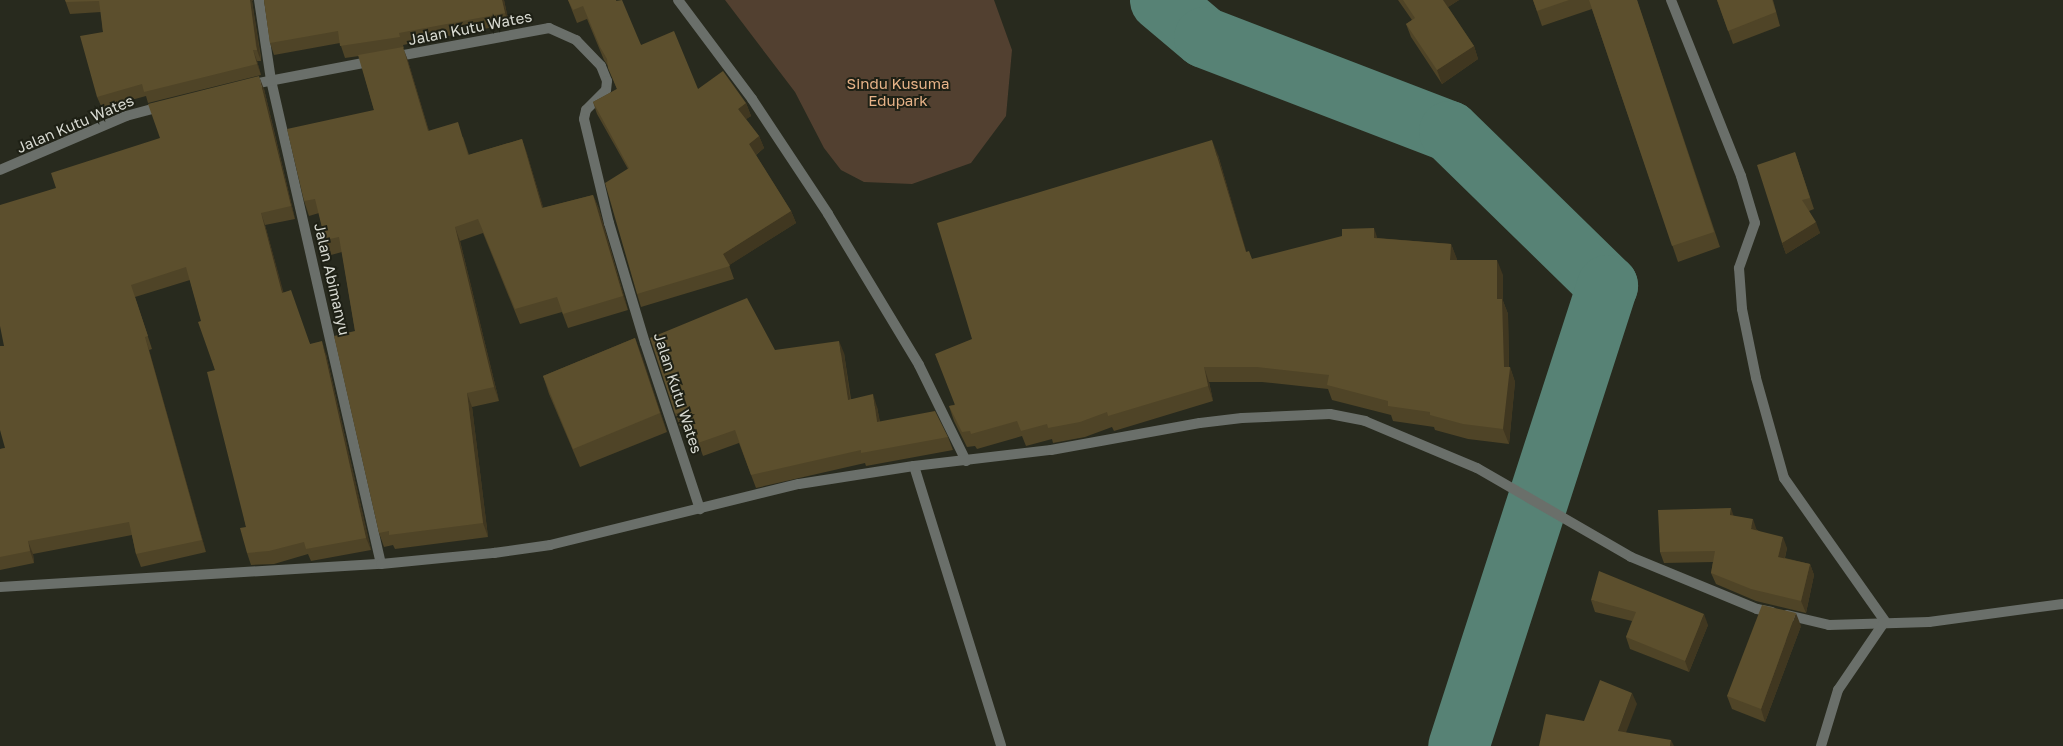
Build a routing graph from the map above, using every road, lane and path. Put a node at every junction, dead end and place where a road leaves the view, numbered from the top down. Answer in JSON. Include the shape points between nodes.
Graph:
{"nodes":[{"id":1,"x":259,"y":0,"type":"edge"},
{"id":2,"x":678,"y":0,"type":"edge"},
{"id":3,"x":1671,"y":0,"type":"edge"},
{"id":4,"x":271,"y":80,"type":"junction"},
{"id":5,"x":233,"y":89,"type":"edge"},
{"id":6,"x":175,"y":103,"type":"edge"},
{"id":7,"x":0,"y":170,"type":"edge"},
{"id":8,"x":966,"y":461,"type":"junction"},
{"id":9,"x":914,"y":466,"type":"junction"},
{"id":10,"x":700,"y":509,"type":"junction"},
{"id":11,"x":381,"y":564,"type":"junction"},
{"id":12,"x":0,"y":587,"type":"edge"},
{"id":13,"x":2063,"y":604,"type":"edge"},
{"id":14,"x":1885,"y":621,"type":"junction"},
{"id":15,"x":1001,"y":746,"type":"edge"},
{"id":16,"x":1821,"y":746,"type":"edge"}],
"edges":[{"from":1,"to":4,"type":"street","name":"Jalan Abimanyu"},
{"from":2,"to":8,"type":"street","via":[[752,99],[828,214],[919,365]]},
{"from":3,"to":14,"type":"street","via":[[1741,176],[1755,223],[1739,268],[1742,309],[1756,378],[1784,478]]},
{"from":4,"to":5,"type":"street","name":"Jalan Kutu Wates"},
{"from":4,"to":10,"type":"street","name":"Jalan Kutu Wates","via":[[549,28],[576,40],[606,75],[606,90],[586,110],[584,119],[609,223]]},
{"from":4,"to":11,"type":"street","name":"Jalan Abimanyu"},
{"from":6,"to":7,"type":"street","name":"Jalan Kutu Wates","via":[[126,116]]},
{"from":8,"to":9,"type":"street"},
{"from":8,"to":14,"type":"street","via":[[1233,419],[1330,414],[1365,421],[1477,468],[1631,556],[1757,609],[1829,625]]},
{"from":9,"to":10,"type":"street","via":[[799,484]]},
{"from":9,"to":15,"type":"street"},
{"from":10,"to":11,"type":"street","via":[[550,545]]},
{"from":11,"to":12,"type":"street"},
{"from":13,"to":14,"type":"street","via":[[1929,622]]},
{"from":14,"to":16,"type":"street","via":[[1838,690]]}]}
